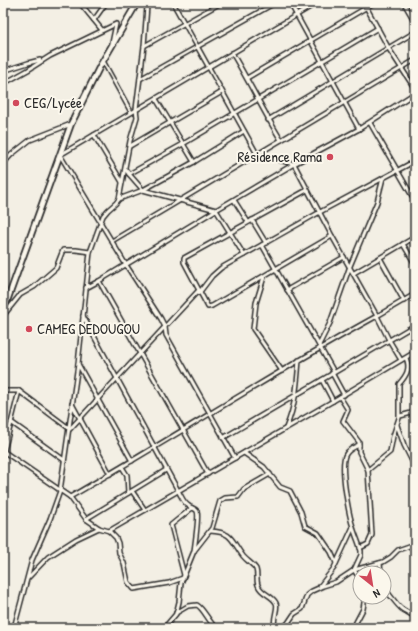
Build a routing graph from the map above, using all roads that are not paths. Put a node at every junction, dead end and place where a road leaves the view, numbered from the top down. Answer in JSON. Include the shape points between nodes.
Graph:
{"nodes":[{"id":1,"x":80,"y":3,"type":"edge"},
{"id":2,"x":106,"y":3,"type":"edge"},
{"id":3,"x":137,"y":3,"type":"edge"},
{"id":4,"x":142,"y":3,"type":"edge"},
{"id":5,"x":154,"y":3,"type":"edge"},
{"id":6,"x":173,"y":3,"type":"edge"},
{"id":7,"x":221,"y":3,"type":"edge"},
{"id":8,"x":275,"y":3,"type":"edge"},
{"id":9,"x":290,"y":3,"type":"edge"},
{"id":10,"x":317,"y":3,"type":"edge"},
{"id":11,"x":364,"y":3,"type":"edge"},
{"id":12,"x":374,"y":3,"type":"edge"},
{"id":13,"x":404,"y":3,"type":"edge"},
{"id":14,"x":147,"y":6,"type":"junction"},
{"id":15,"x":367,"y":8,"type":"junction"},
{"id":16,"x":296,"y":15,"type":"junction"},
{"id":17,"x":94,"y":20,"type":"junction"},
{"id":18,"x":415,"y":22,"type":"edge"},
{"id":19,"x":184,"y":24,"type":"junction"},
{"id":20,"x":378,"y":28,"type":"junction"},
{"id":21,"x":102,"y":30,"type":"junction"},
{"id":22,"x":415,"y":32,"type":"edge"},
{"id":23,"x":311,"y":40,"type":"junction"},
{"id":24,"x":144,"y":46,"type":"junction"},
{"id":25,"x":111,"y":47,"type":"junction"},
{"id":26,"x":198,"y":47,"type":"junction"},
{"id":27,"x":389,"y":49,"type":"junction"},
{"id":28,"x":232,"y":53,"type":"junction"},
{"id":29,"x":42,"y":60,"type":"junction"},
{"id":30,"x":415,"y":60,"type":"edge"},
{"id":31,"x":103,"y":61,"type":"junction"},
{"id":32,"x":322,"y":61,"type":"junction"},
{"id":33,"x":208,"y":67,"type":"junction"},
{"id":34,"x":402,"y":68,"type":"junction"},
{"id":35,"x":3,"y":71,"type":"edge"},
{"id":36,"x":247,"y":78,"type":"junction"},
{"id":37,"x":140,"y":79,"type":"junction"},
{"id":38,"x":334,"y":81,"type":"junction"},
{"id":39,"x":3,"y":84,"type":"edge"},
{"id":40,"x":415,"y":89,"type":"edge"},
{"id":41,"x":222,"y":92,"type":"junction"},
{"id":42,"x":415,"y":93,"type":"edge"},
{"id":43,"x":156,"y":99,"type":"junction"},
{"id":44,"x":257,"y":99,"type":"junction"},
{"id":45,"x":344,"y":102,"type":"junction"},
{"id":46,"x":136,"y":110,"type":"junction"},
{"id":47,"x":131,"y":112,"type":"junction"},
{"id":48,"x":234,"y":113,"type":"junction"},
{"id":49,"x":268,"y":120,"type":"junction"},
{"id":50,"x":370,"y":123,"type":"junction"},
{"id":51,"x":71,"y":124,"type":"junction"},
{"id":52,"x":170,"y":124,"type":"junction"},
{"id":53,"x":359,"y":129,"type":"junction"},
{"id":54,"x":244,"y":131,"type":"junction"},
{"id":55,"x":94,"y":135,"type":"junction"},
{"id":56,"x":281,"y":140,"type":"junction"},
{"id":57,"x":183,"y":144,"type":"junction"},
{"id":58,"x":130,"y":146,"type":"junction"},
{"id":59,"x":257,"y":154,"type":"junction"},
{"id":60,"x":60,"y":155,"type":"junction"},
{"id":61,"x":415,"y":161,"type":"edge"},
{"id":62,"x":194,"y":162,"type":"junction"},
{"id":63,"x":3,"y":164,"type":"edge"},
{"id":64,"x":294,"y":164,"type":"junction"},
{"id":65,"x":126,"y":170,"type":"junction"},
{"id":66,"x":398,"y":170,"type":"junction"},
{"id":67,"x":129,"y":174,"type":"junction"},
{"id":68,"x":383,"y":178,"type":"junction"},
{"id":69,"x":122,"y":182,"type":"junction"},
{"id":70,"x":142,"y":190,"type":"junction"},
{"id":71,"x":307,"y":190,"type":"junction"},
{"id":72,"x":119,"y":199,"type":"junction"},
{"id":73,"x":180,"y":200,"type":"junction"},
{"id":74,"x":234,"y":200,"type":"junction"},
{"id":75,"x":415,"y":201,"type":"edge"},
{"id":76,"x":216,"y":210,"type":"junction"},
{"id":77,"x":320,"y":212,"type":"junction"},
{"id":78,"x":252,"y":220,"type":"junction"},
{"id":79,"x":100,"y":222,"type":"junction"},
{"id":80,"x":248,"y":222,"type":"junction"},
{"id":81,"x":230,"y":232,"type":"junction"},
{"id":82,"x":332,"y":236,"type":"junction"},
{"id":83,"x":415,"y":237,"type":"edge"},
{"id":84,"x":112,"y":241,"type":"junction"},
{"id":85,"x":266,"y":243,"type":"junction"},
{"id":86,"x":403,"y":244,"type":"junction"},
{"id":87,"x":262,"y":245,"type":"junction"},
{"id":88,"x":90,"y":252,"type":"junction"},
{"id":89,"x":244,"y":256,"type":"junction"},
{"id":90,"x":344,"y":256,"type":"junction"},
{"id":91,"x":380,"y":258,"type":"junction"},
{"id":92,"x":415,"y":264,"type":"edge"},
{"id":93,"x":126,"y":265,"type":"junction"},
{"id":94,"x":350,"y":266,"type":"junction"},
{"id":95,"x":276,"y":269,"type":"junction"},
{"id":96,"x":354,"y":274,"type":"junction"},
{"id":97,"x":264,"y":276,"type":"junction"},
{"id":98,"x":99,"y":281,"type":"junction"},
{"id":99,"x":86,"y":288,"type":"junction"},
{"id":100,"x":287,"y":290,"type":"junction"},
{"id":101,"x":199,"y":292,"type":"junction"},
{"id":102,"x":415,"y":294,"type":"edge"},
{"id":103,"x":404,"y":301,"type":"junction"},
{"id":104,"x":3,"y":312,"type":"edge"},
{"id":105,"x":3,"y":316,"type":"edge"},
{"id":106,"x":83,"y":316,"type":"junction"},
{"id":107,"x":377,"y":316,"type":"junction"},
{"id":108,"x":415,"y":325,"type":"edge"},
{"id":109,"x":165,"y":327,"type":"junction"},
{"id":110,"x":389,"y":340,"type":"junction"},
{"id":111,"x":320,"y":346,"type":"junction"},
{"id":112,"x":415,"y":352,"type":"edge"},
{"id":113,"x":140,"y":354,"type":"junction"},
{"id":114,"x":406,"y":358,"type":"junction"},
{"id":115,"x":299,"y":360,"type":"junction"},
{"id":116,"x":401,"y":360,"type":"junction"},
{"id":117,"x":78,"y":364,"type":"junction"},
{"id":118,"x":282,"y":371,"type":"junction"},
{"id":119,"x":333,"y":373,"type":"junction"},
{"id":120,"x":117,"y":379,"type":"junction"},
{"id":121,"x":322,"y":380,"type":"junction"},
{"id":122,"x":3,"y":391,"type":"edge"},
{"id":123,"x":19,"y":391,"type":"junction"},
{"id":124,"x":296,"y":394,"type":"junction"},
{"id":125,"x":342,"y":396,"type":"junction"},
{"id":126,"x":98,"y":399,"type":"junction"},
{"id":127,"x":333,"y":401,"type":"junction"},
{"id":128,"x":72,"y":404,"type":"junction"},
{"id":129,"x":415,"y":412,"type":"edge"},
{"id":130,"x":210,"y":414,"type":"junction"},
{"id":131,"x":400,"y":416,"type":"junction"},
{"id":132,"x":80,"y":418,"type":"junction"},
{"id":133,"x":11,"y":422,"type":"junction"},
{"id":134,"x":397,"y":425,"type":"junction"},
{"id":135,"x":286,"y":428,"type":"junction"},
{"id":136,"x":70,"y":429,"type":"junction"},
{"id":137,"x":183,"y":431,"type":"junction"},
{"id":138,"x":223,"y":438,"type":"junction"},
{"id":139,"x":359,"y":445,"type":"junction"},
{"id":140,"x":154,"y":448,"type":"junction"},
{"id":141,"x":3,"y":451,"type":"edge"},
{"id":142,"x":244,"y":453,"type":"junction"},
{"id":143,"x":235,"y":458,"type":"junction"},
{"id":144,"x":64,"y":460,"type":"junction"},
{"id":145,"x":132,"y":461,"type":"junction"},
{"id":146,"x":122,"y":467,"type":"junction"},
{"id":147,"x":415,"y":467,"type":"edge"},
{"id":148,"x":166,"y":470,"type":"junction"},
{"id":149,"x":368,"y":470,"type":"junction"},
{"id":150,"x":110,"y":474,"type":"junction"},
{"id":151,"x":208,"y":474,"type":"junction"},
{"id":152,"x":270,"y":474,"type":"junction"},
{"id":153,"x":60,"y":491,"type":"junction"},
{"id":154,"x":178,"y":491,"type":"junction"},
{"id":155,"x":130,"y":492,"type":"junction"},
{"id":156,"x":70,"y":498,"type":"junction"},
{"id":157,"x":192,"y":508,"type":"junction"},
{"id":158,"x":145,"y":510,"type":"junction"},
{"id":159,"x":86,"y":519,"type":"junction"},
{"id":160,"x":98,"y":528,"type":"junction"},
{"id":161,"x":353,"y":528,"type":"junction"},
{"id":162,"x":210,"y":530,"type":"junction"},
{"id":163,"x":109,"y":531,"type":"junction"},
{"id":164,"x":415,"y":544,"type":"edge"},
{"id":165,"x":360,"y":548,"type":"junction"},
{"id":166,"x":194,"y":552,"type":"junction"},
{"id":167,"x":336,"y":563,"type":"junction"},
{"id":168,"x":380,"y":563,"type":"joint"},
{"id":169,"x":356,"y":565,"type":"edge"},
{"id":170,"x":373,"y":565,"type":"edge"},
{"id":171,"x":352,"y":571,"type":"edge"},
{"id":172,"x":184,"y":577,"type":"junction"},
{"id":173,"x":28,"y":578,"type":"junction"},
{"id":174,"x":318,"y":588,"type":"junction"},
{"id":175,"x":392,"y":598,"type":"edge"},
{"id":176,"x":364,"y":605,"type":"edge"},
{"id":177,"x":176,"y":614,"type":"junction"},
{"id":178,"x":415,"y":618,"type":"edge"},
{"id":179,"x":14,"y":628,"type":"edge"},
{"id":180,"x":164,"y":628,"type":"edge"},
{"id":181,"x":216,"y":628,"type":"edge"},
{"id":182,"x":275,"y":628,"type":"edge"},
{"id":183,"x":282,"y":628,"type":"edge"},
{"id":184,"x":353,"y":628,"type":"edge"}],
"edges":[{"from":1,"to":17,"type":"street"},
{"from":2,"to":17,"type":"street"},
{"from":3,"to":25,"type":"main road"},
{"from":4,"to":14,"type":"street"},
{"from":5,"to":14,"type":"street"},
{"from":6,"to":19,"type":"street"},
{"from":7,"to":19,"type":"street"},
{"from":8,"to":26,"type":"street"},
{"from":9,"to":16,"type":"street"},
{"from":10,"to":16,"type":"street"},
{"from":11,"to":15,"type":"street"},
{"from":12,"to":15,"type":"street"},
{"from":13,"to":18,"type":"street"},
{"from":14,"to":24,"type":"street"},
{"from":15,"to":20,"type":"street"},
{"from":15,"to":23,"type":"street"},
{"from":16,"to":23,"type":"street"},
{"from":16,"to":28,"type":"street"},
{"from":17,"to":21,"type":"street"},
{"from":19,"to":24,"type":"street"},
{"from":19,"to":26,"type":"street"},
{"from":20,"to":27,"type":"street"},
{"from":20,"to":32,"type":"street"},
{"from":21,"to":25,"type":"street","via":[[116,24]]},
{"from":21,"to":29,"type":"street"},
{"from":22,"to":27,"type":"street"},
{"from":23,"to":32,"type":"street"},
{"from":23,"to":36,"type":"street"},
{"from":24,"to":37,"type":"street"},
{"from":25,"to":31,"type":"main road"},
{"from":26,"to":33,"type":"street"},
{"from":26,"to":37,"type":"street"},
{"from":27,"to":34,"type":"street"},
{"from":27,"to":38,"type":"street"},
{"from":28,"to":33,"type":"street"},
{"from":28,"to":36,"type":"street"},
{"from":29,"to":35,"type":"street"},
{"from":29,"to":39,"type":"street"},
{"from":30,"to":34,"type":"street"},
{"from":31,"to":47,"type":"street"},
{"from":31,"to":51,"type":"main road"},
{"from":32,"to":38,"type":"street"},
{"from":32,"to":44,"type":"street"},
{"from":33,"to":41,"type":"street"},
{"from":33,"to":43,"type":"street"},
{"from":34,"to":40,"type":"street"},
{"from":34,"to":45,"type":"street"},
{"from":36,"to":44,"type":"street"},
{"from":37,"to":46,"type":"street"},
{"from":38,"to":45,"type":"street"},
{"from":38,"to":49,"type":"street"},
{"from":41,"to":48,"type":"street"},
{"from":41,"to":52,"type":"street"},
{"from":42,"to":50,"type":"street"},
{"from":43,"to":46,"type":"street"},
{"from":43,"to":52,"type":"street"},
{"from":44,"to":48,"type":"street"},
{"from":44,"to":49,"type":"street"},
{"from":45,"to":53,"type":"street"},
{"from":45,"to":56,"type":"street"},
{"from":46,"to":47,"type":"street"},
{"from":46,"to":58,"type":"street","via":[[137,117]]},
{"from":47,"to":55,"type":"street"},
{"from":48,"to":54,"type":"street"},
{"from":48,"to":57,"type":"street"},
{"from":49,"to":56,"type":"street"},
{"from":50,"to":53,"type":"street"},
{"from":50,"to":66,"type":"street"},
{"from":51,"to":60,"type":"main road"},
{"from":51,"to":63,"type":"street","via":[[30,140]]},
{"from":52,"to":57,"type":"street"},
{"from":52,"to":58,"type":"street"},
{"from":53,"to":64,"type":"street"},
{"from":54,"to":59,"type":"street"},
{"from":54,"to":62,"type":"street"},
{"from":55,"to":60,"type":"street"},
{"from":55,"to":69,"type":"street"},
{"from":56,"to":59,"type":"street"},
{"from":57,"to":62,"type":"street"},
{"from":57,"to":67,"type":"street"},
{"from":58,"to":65,"type":"street"},
{"from":59,"to":64,"type":"street"},
{"from":59,"to":73,"type":"street"},
{"from":60,"to":79,"type":"street"},
{"from":60,"to":104,"type":"main road"},
{"from":61,"to":66,"type":"street"},
{"from":62,"to":70,"type":"street"},
{"from":64,"to":71,"type":"street"},
{"from":64,"to":74,"type":"street"},
{"from":65,"to":67,"type":"street"},
{"from":65,"to":69,"type":"street"},
{"from":66,"to":68,"type":"street"},
{"from":66,"to":75,"type":"street"},
{"from":67,"to":70,"type":"street"},
{"from":68,"to":77,"type":"street"},
{"from":68,"to":94,"type":"street","via":[[377,202]]},
{"from":69,"to":72,"type":"street"},
{"from":70,"to":72,"type":"street"},
{"from":70,"to":73,"type":"street"},
{"from":71,"to":77,"type":"street"},
{"from":71,"to":78,"type":"street"},
{"from":72,"to":79,"type":"street"},
{"from":73,"to":76,"type":"street"},
{"from":73,"to":84,"type":"street"},
{"from":74,"to":76,"type":"street"},
{"from":74,"to":80,"type":"street"},
{"from":76,"to":81,"type":"street"},
{"from":76,"to":93,"type":"street"},
{"from":77,"to":82,"type":"street"},
{"from":77,"to":85,"type":"street"},
{"from":78,"to":80,"type":"street"},
{"from":78,"to":85,"type":"street"},
{"from":79,"to":84,"type":"street"},
{"from":79,"to":88,"type":"street"},
{"from":80,"to":81,"type":"street"},
{"from":81,"to":89,"type":"street"},
{"from":81,"to":101,"type":"street","via":[[184,258]]},
{"from":82,"to":90,"type":"street"},
{"from":82,"to":95,"type":"street"},
{"from":83,"to":86,"type":"street"},
{"from":84,"to":93,"type":"street"},
{"from":85,"to":87,"type":"street"},
{"from":86,"to":91,"type":"street"},
{"from":86,"to":92,"type":"street"},
{"from":87,"to":89,"type":"street"},
{"from":87,"to":95,"type":"street"},
{"from":88,"to":99,"type":"street"},
{"from":88,"to":105,"type":"street","via":[[64,250],[56,268],[20,295]]},
{"from":89,"to":101,"type":"street","via":[[221,268]]},
{"from":90,"to":94,"type":"street"},
{"from":90,"to":100,"type":"street"},
{"from":91,"to":96,"type":"street"},
{"from":91,"to":103,"type":"street"},
{"from":93,"to":98,"type":"street"},
{"from":93,"to":109,"type":"street"},
{"from":94,"to":96,"type":"street"},
{"from":94,"to":111,"type":"street"},
{"from":95,"to":97,"type":"street"},
{"from":95,"to":100,"type":"street"},
{"from":96,"to":107,"type":"street"},
{"from":97,"to":101,"type":"street","via":[[210,307]]},
{"from":97,"to":118,"type":"street","via":[[256,303],[253,329]]},
{"from":98,"to":99,"type":"street"},
{"from":98,"to":113,"type":"street"},
{"from":99,"to":106,"type":"street"},
{"from":100,"to":111,"type":"street"},
{"from":101,"to":109,"type":"street"},
{"from":102,"to":103,"type":"street"},
{"from":103,"to":107,"type":"street"},
{"from":106,"to":117,"type":"street"},
{"from":106,"to":120,"type":"street"},
{"from":107,"to":110,"type":"street"},
{"from":107,"to":111,"type":"street"},
{"from":108,"to":110,"type":"street"},
{"from":109,"to":113,"type":"street"},
{"from":109,"to":130,"type":"street","via":[[166,336]]},
{"from":110,"to":116,"type":"street"},
{"from":110,"to":119,"type":"street"},
{"from":111,"to":115,"type":"street"},
{"from":111,"to":119,"type":"street"},
{"from":112,"to":114,"type":"street"},
{"from":113,"to":120,"type":"street"},
{"from":113,"to":137,"type":"street"},
{"from":114,"to":116,"type":"street"},
{"from":114,"to":131,"type":"street","via":[[409,366],[399,384]]},
{"from":115,"to":118,"type":"street"},
{"from":115,"to":124,"type":"street"},
{"from":116,"to":125,"type":"street"},
{"from":117,"to":126,"type":"street"},
{"from":117,"to":128,"type":"street"},
{"from":118,"to":130,"type":"street"},
{"from":119,"to":121,"type":"street"},
{"from":119,"to":125,"type":"street"},
{"from":120,"to":126,"type":"street"},
{"from":120,"to":140,"type":"street"},
{"from":121,"to":124,"type":"street"},
{"from":121,"to":127,"type":"street"},
{"from":122,"to":123,"type":"street"},
{"from":123,"to":133,"type":"street"},
{"from":123,"to":136,"type":"street"},
{"from":124,"to":135,"type":"street"},
{"from":124,"to":138,"type":"street"},
{"from":125,"to":127,"type":"street"},
{"from":125,"to":139,"type":"street","via":[[348,410],[343,421]]},
{"from":126,"to":132,"type":"street"},
{"from":126,"to":145,"type":"street"},
{"from":127,"to":135,"type":"street"},
{"from":128,"to":132,"type":"street"},
{"from":128,"to":136,"type":"street"},
{"from":129,"to":131,"type":"street"},
{"from":130,"to":137,"type":"street"},
{"from":130,"to":138,"type":"street"},
{"from":131,"to":134,"type":"street"},
{"from":132,"to":136,"type":"street"},
{"from":132,"to":150,"type":"street"},
{"from":133,"to":141,"type":"street"},
{"from":133,"to":144,"type":"street"},
{"from":134,"to":147,"type":"street"},
{"from":134,"to":149,"type":"street","via":[[389,454]]},
{"from":135,"to":142,"type":"street"},
{"from":136,"to":144,"type":"street"},
{"from":137,"to":140,"type":"street"},
{"from":137,"to":151,"type":"street"},
{"from":138,"to":143,"type":"street"},
{"from":139,"to":149,"type":"street","via":[[359,452]]},
{"from":139,"to":161,"type":"street","via":[[349,450],[344,461],[345,487]]},
{"from":140,"to":145,"type":"street"},
{"from":140,"to":148,"type":"street"},
{"from":141,"to":153,"type":"street"},
{"from":142,"to":143,"type":"street"},
{"from":142,"to":152,"type":"street"},
{"from":143,"to":151,"type":"street"},
{"from":144,"to":153,"type":"street"},
{"from":145,"to":146,"type":"street"},
{"from":146,"to":150,"type":"street"},
{"from":146,"to":155,"type":"street","via":[[127,475]]},
{"from":148,"to":154,"type":"street"},
{"from":148,"to":155,"type":"street"},
{"from":149,"to":165,"type":"street","via":[[372,535],[368,544]]},
{"from":150,"to":156,"type":"street"},
{"from":151,"to":154,"type":"street"},
{"from":152,"to":162,"type":"street","via":[[244,489],[238,497],[220,501]]},
{"from":152,"to":167,"type":"street","via":[[280,487],[290,491],[305,526],[318,533],[332,552]]},
{"from":153,"to":156,"type":"street"},
{"from":153,"to":173,"type":"street","via":[[32,560]]},
{"from":154,"to":157,"type":"street","via":[[185,503]]},
{"from":154,"to":158,"type":"street"},
{"from":155,"to":158,"type":"street"},
{"from":155,"to":159,"type":"street"},
{"from":156,"to":159,"type":"street"},
{"from":157,"to":166,"type":"street","via":[[198,516]]},
{"from":157,"to":172,"type":"street","via":[[172,525]]},
{"from":158,"to":163,"type":"street"},
{"from":159,"to":160,"type":"street"},
{"from":160,"to":163,"type":"street"},
{"from":160,"to":173,"type":"street","via":[[48,557]]},
{"from":161,"to":165,"type":"street"},
{"from":161,"to":167,"type":"street"},
{"from":162,"to":166,"type":"street"},
{"from":162,"to":182,"type":"street","via":[[222,532],[232,538],[256,569],[259,587],[277,604]]},
{"from":163,"to":172,"type":"street","via":[[118,542],[128,582],[134,589],[169,583]]},
{"from":164,"to":168,"type":"street","via":[[398,550],[391,558]]},
{"from":165,"to":169,"type":"street","via":[[361,555]]},
{"from":166,"to":172,"type":"street"},
{"from":167,"to":174,"type":"street"},
{"from":168,"to":170,"type":"street"},
{"from":171,"to":174,"type":"street","via":[[336,582]]},
{"from":172,"to":177,"type":"street"},
{"from":173,"to":179,"type":"street"},
{"from":174,"to":183,"type":"street","via":[[309,594],[302,608]]},
{"from":175,"to":178,"type":"street"},
{"from":176,"to":184,"type":"street"},
{"from":177,"to":180,"type":"street"},
{"from":177,"to":181,"type":"street","via":[[188,606],[197,605]]}]}
